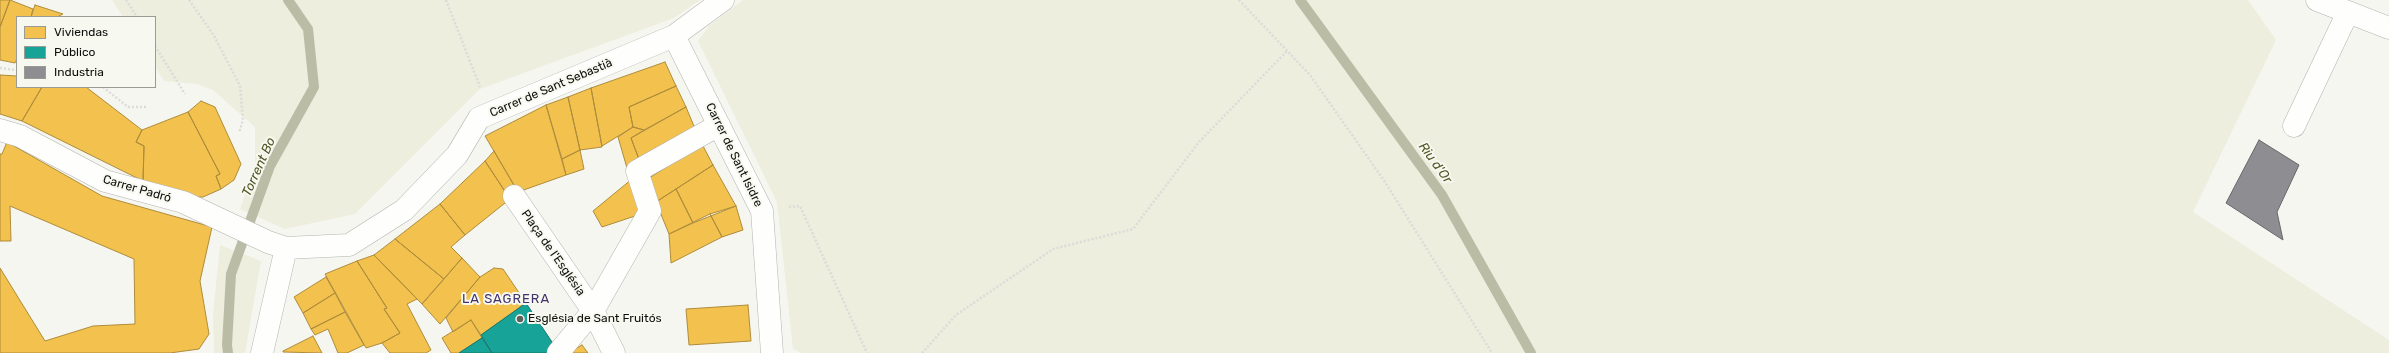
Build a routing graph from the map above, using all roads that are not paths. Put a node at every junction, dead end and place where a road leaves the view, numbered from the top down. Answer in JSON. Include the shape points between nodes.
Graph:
{"nodes":[{"id":1,"x":723,"y":0,"type":"edge"},
{"id":2,"x":2318,"y":0,"type":"edge"},
{"id":3,"x":2348,"y":12,"type":"junction"},
{"id":4,"x":2389,"y":28,"type":"edge"},
{"id":5,"x":674,"y":36,"type":"junction"},
{"id":6,"x":719,"y":125,"type":"junction"},
{"id":7,"x":2294,"y":126,"type":"dead end"},
{"id":8,"x":0,"y":130,"type":"edge"},
{"id":9,"x":514,"y":196,"type":"dead end"},
{"id":10,"x":277,"y":245,"type":"junction"},
{"id":11,"x":593,"y":311,"type":"junction"},
{"id":12,"x":262,"y":353,"type":"edge"},
{"id":13,"x":558,"y":353,"type":"edge"},
{"id":14,"x":614,"y":353,"type":"edge"},
{"id":15,"x":772,"y":353,"type":"edge"}],
"edges":[{"from":1,"to":5,"type":"street","name":"Carrer de Sant Sebastià"},
{"from":2,"to":3,"type":"street"},
{"from":3,"to":4,"type":"street"},
{"from":3,"to":7,"type":"street"},
{"from":5,"to":6,"type":"street","name":"Carrer de Sant Isidre"},
{"from":5,"to":10,"type":"street","name":"Carrer de Sant Sebastià","via":[[479,118],[457,154],[404,210],[349,245]]},
{"from":6,"to":11,"type":"street","name":"Plaça de l'Església","via":[[637,171],[650,211]]},
{"from":6,"to":15,"type":"street","name":"Carrer de Sant Isidre","via":[[762,211]]},
{"from":8,"to":10,"type":"street","name":"Carrer Padró","via":[[20,136],[105,181],[183,202]]},
{"from":9,"to":11,"type":"street","name":"Plaça de l'Església"},
{"from":10,"to":12,"type":"street"},
{"from":11,"to":13,"type":"street","name":"Plaça de l'Església"},
{"from":11,"to":14,"type":"street","name":"Plaça de l'Església"}]}
